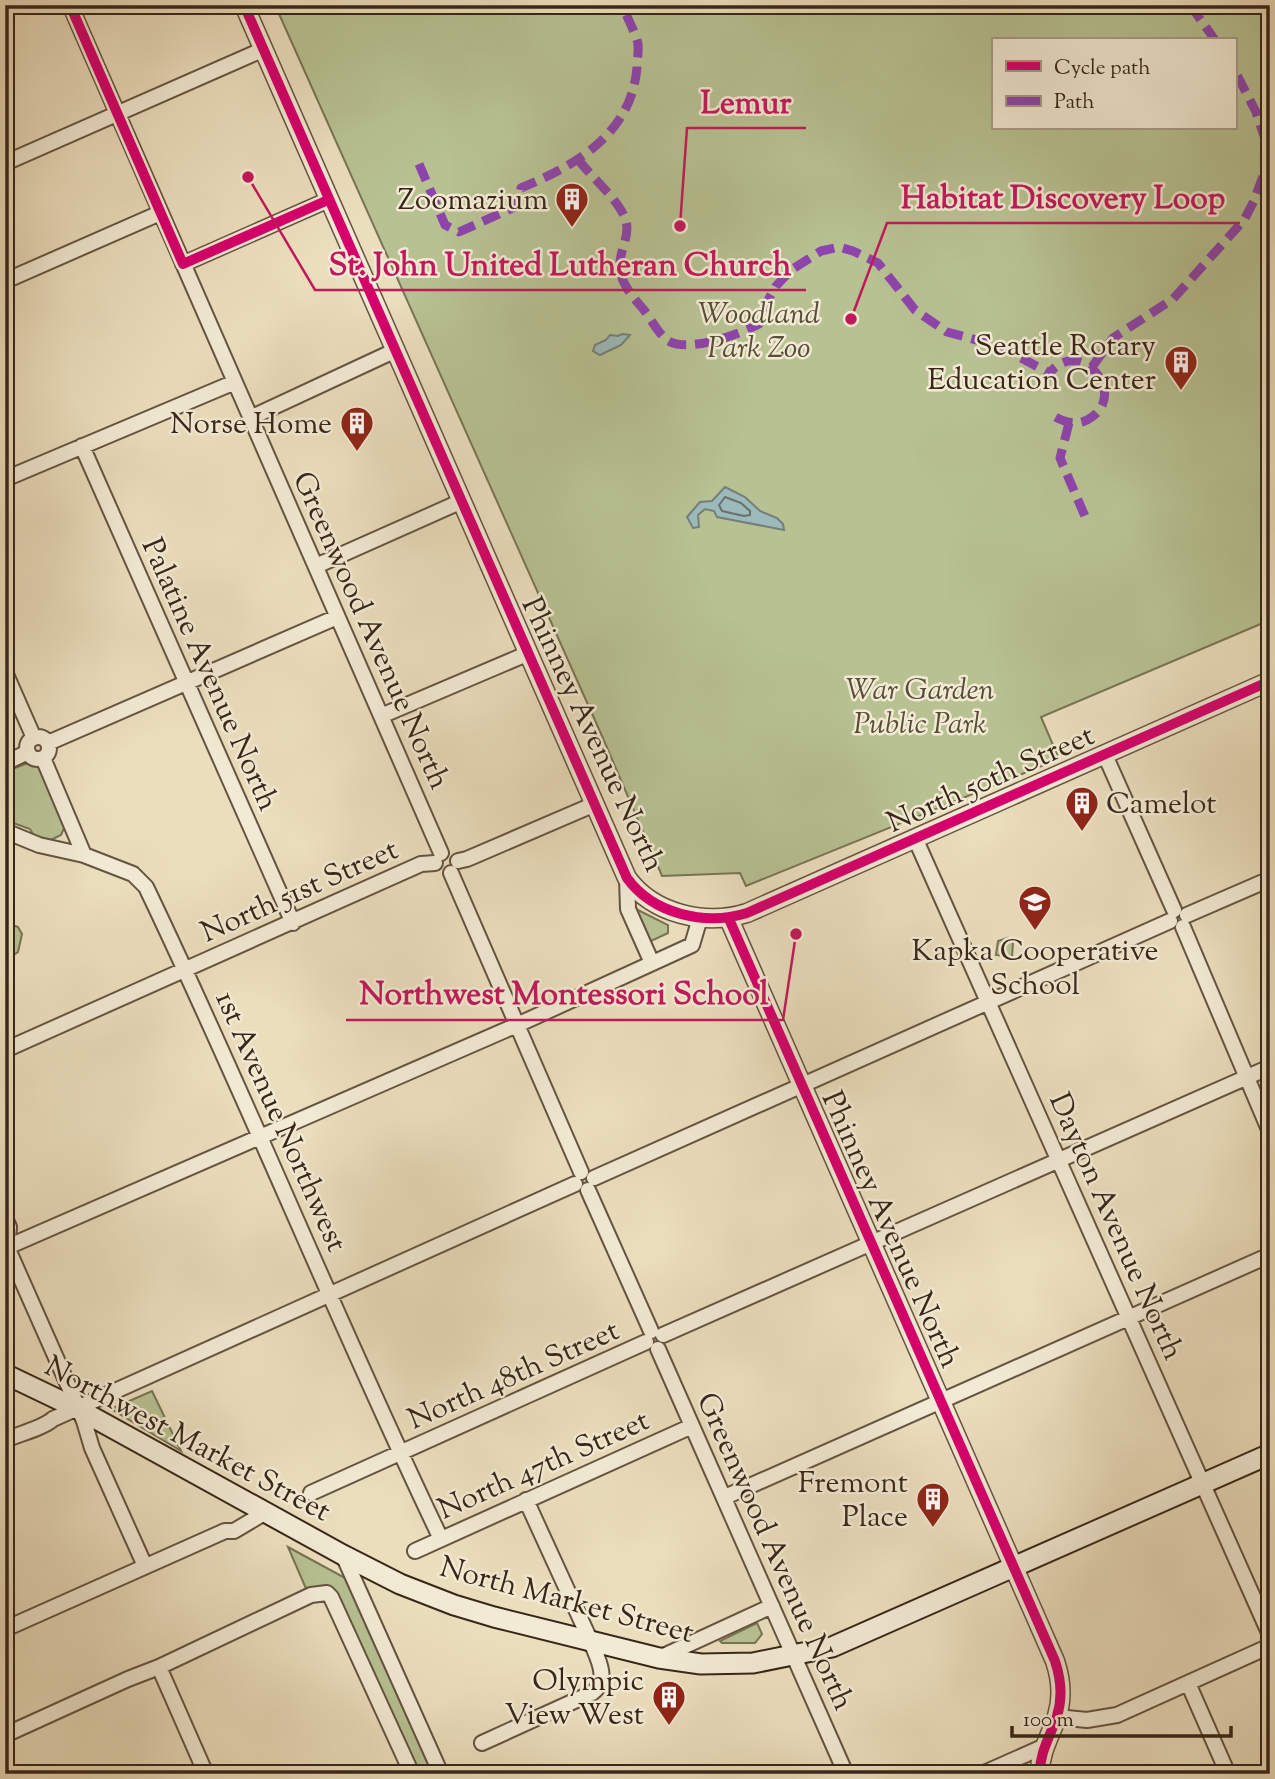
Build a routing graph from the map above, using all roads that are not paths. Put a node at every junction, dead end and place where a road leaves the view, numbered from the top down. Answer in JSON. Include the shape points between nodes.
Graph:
{"nodes":[{"id":1,"x":70,"y":5,"type":"edge"},
{"id":2,"x":244,"y":5,"type":"edge"},
{"id":3,"x":262,"y":50,"type":"junction"},
{"id":4,"x":117,"y":114,"type":"junction"},
{"id":5,"x":5,"y":163,"type":"edge"},
{"id":6,"x":328,"y":200,"type":"junction"},
{"id":7,"x":160,"y":213,"type":"junction"},
{"id":8,"x":183,"y":264,"type":"junction"},
{"id":9,"x":5,"y":281,"type":"edge"},
{"id":10,"x":394,"y":351,"type":"junction"},
{"id":11,"x":235,"y":382,"type":"junction"},
{"id":12,"x":250,"y":418,"type":"junction"},
{"id":13,"x":82,"y":446,"type":"junction"},
{"id":14,"x":5,"y":479,"type":"edge"},
{"id":15,"x":462,"y":501,"type":"junction"},
{"id":16,"x":316,"y":566,"type":"junction"},
{"id":17,"x":337,"y":617,"type":"junction"},
{"id":18,"x":529,"y":653,"type":"junction"},
{"id":19,"x":5,"y":672,"type":"edge"},
{"id":20,"x":1270,"y":681,"type":"edge"},
{"id":21,"x":187,"y":684,"type":"junction"},
{"id":22,"x":382,"y":716,"type":"junction"},
{"id":23,"x":41,"y":741,"type":"junction"},
{"id":24,"x":28,"y":752,"type":"junction"},
{"id":25,"x":1105,"y":755,"type":"junction"},
{"id":26,"x":43,"y":758,"type":"junction"},
{"id":27,"x":5,"y":763,"type":"edge"},
{"id":28,"x":595,"y":804,"type":"junction"},
{"id":29,"x":5,"y":831,"type":"edge"},
{"id":30,"x":915,"y":838,"type":"junction"},
{"id":31,"x":84,"y":855,"type":"junction"},
{"id":32,"x":438,"y":858,"type":"junction"},
{"id":33,"x":454,"y":867,"type":"junction"},
{"id":34,"x":627,"y":878,"type":"junction"},
{"id":35,"x":1270,"y":878,"type":"edge"},
{"id":36,"x":700,"y":918,"type":"junction"},
{"id":37,"x":1179,"y":918,"type":"junction"},
{"id":38,"x":729,"y":919,"type":"junction"},
{"id":39,"x":293,"y":923,"type":"junction"},
{"id":40,"x":652,"y":963,"type":"junction"},
{"id":41,"x":186,"y":970,"type":"junction"},
{"id":42,"x":988,"y":1001,"type":"junction"},
{"id":43,"x":517,"y":1025,"type":"junction"},
{"id":44,"x":5,"y":1050,"type":"edge"},
{"id":45,"x":1270,"y":1067,"type":"edge"},
{"id":46,"x":1247,"y":1078,"type":"junction"},
{"id":47,"x":802,"y":1084,"type":"junction"},
{"id":48,"x":1270,"y":1132,"type":"edge"},
{"id":49,"x":261,"y":1136,"type":"junction"},
{"id":50,"x":1058,"y":1160,"type":"junction"},
{"id":51,"x":584,"y":1181,"type":"junction"},
{"id":52,"x":5,"y":1218,"type":"edge"},
{"id":53,"x":871,"y":1242,"type":"junction"},
{"id":54,"x":6,"y":1248,"type":"edge"},
{"id":55,"x":1270,"y":1255,"type":"edge"},
{"id":56,"x":330,"y":1296,"type":"junction"},
{"id":57,"x":1129,"y":1317,"type":"junction"},
{"id":58,"x":655,"y":1339,"type":"junction"},
{"id":59,"x":5,"y":1374,"type":"edge"},
{"id":60,"x":940,"y":1400,"type":"junction"},
{"id":61,"x":78,"y":1409,"type":"junction"},
{"id":62,"x":692,"y":1426,"type":"junction"},
{"id":63,"x":5,"y":1440,"type":"edge"},
{"id":64,"x":401,"y":1453,"type":"junction"},
{"id":65,"x":1270,"y":1454,"type":"edge"},
{"id":66,"x":1203,"y":1483,"type":"junction"},
{"id":67,"x":311,"y":1493,"type":"dead end"},
{"id":68,"x":725,"y":1497,"type":"junction"},
{"id":69,"x":526,"y":1500,"type":"junction"},
{"id":70,"x":266,"y":1512,"type":"junction"},
{"id":71,"x":441,"y":1539,"type":"junction"},
{"id":72,"x":415,"y":1550,"type":"dead end"},
{"id":73,"x":343,"y":1555,"type":"junction"},
{"id":74,"x":145,"y":1566,"type":"junction"},
{"id":75,"x":1014,"y":1569,"type":"junction"},
{"id":76,"x":772,"y":1606,"type":"junction"},
{"id":77,"x":5,"y":1629,"type":"edge"},
{"id":78,"x":1270,"y":1635,"type":"edge"},
{"id":79,"x":591,"y":1642,"type":"junction"},
{"id":80,"x":1270,"y":1646,"type":"edge"},
{"id":81,"x":794,"y":1656,"type":"junction"},
{"id":82,"x":659,"y":1658,"type":"junction"},
{"id":83,"x":159,"y":1667,"type":"junction"},
{"id":84,"x":1188,"y":1684,"type":"junction"},
{"id":85,"x":1056,"y":1717,"type":"junction"},
{"id":86,"x":5,"y":1735,"type":"edge"},
{"id":87,"x":482,"y":1743,"type":"dead end"},
{"id":88,"x":1045,"y":1746,"type":"junction"},
{"id":89,"x":206,"y":1774,"type":"edge"},
{"id":90,"x":412,"y":1774,"type":"edge"},
{"id":91,"x":441,"y":1774,"type":"edge"},
{"id":92,"x":846,"y":1774,"type":"edge"},
{"id":93,"x":982,"y":1774,"type":"edge"},
{"id":94,"x":1041,"y":1774,"type":"edge"},
{"id":95,"x":1228,"y":1774,"type":"edge"}],
"edges":[{"from":1,"to":4,"type":"street","name":"Greenwood Avenue North"},
{"from":2,"to":3,"type":"street","name":"Phinney Avenue North"},
{"from":3,"to":4,"type":"street"},
{"from":3,"to":6,"type":"street","name":"Phinney Avenue North"},
{"from":4,"to":5,"type":"street"},
{"from":4,"to":7,"type":"street","name":"Greenwood Avenue North"},
{"from":6,"to":8,"type":"street"},
{"from":6,"to":10,"type":"street","name":"Phinney Avenue North"},
{"from":7,"to":8,"type":"street","name":"Greenwood Avenue North"},
{"from":7,"to":9,"type":"street"},
{"from":8,"to":11,"type":"street","name":"Greenwood Avenue North"},
{"from":10,"to":12,"type":"street"},
{"from":10,"to":15,"type":"street","name":"Phinney Avenue North"},
{"from":11,"to":12,"type":"street","name":"Greenwood Avenue North"},
{"from":11,"to":13,"type":"street"},
{"from":12,"to":16,"type":"street","name":"Greenwood Avenue North"},
{"from":13,"to":14,"type":"street"},
{"from":13,"to":21,"type":"street","name":"Palatine Avenue North"},
{"from":15,"to":16,"type":"street"},
{"from":15,"to":18,"type":"street","name":"Phinney Avenue North"},
{"from":16,"to":17,"type":"street","name":"Greenwood Avenue North"},
{"from":17,"to":21,"type":"street"},
{"from":17,"to":22,"type":"street","name":"Greenwood Avenue North"},
{"from":18,"to":22,"type":"street"},
{"from":18,"to":28,"type":"street","name":"Phinney Avenue North"},
{"from":19,"to":23,"type":"street"},
{"from":20,"to":25,"type":"street","name":"North 50th Street"},
{"from":21,"to":23,"type":"street"},
{"from":21,"to":39,"type":"street","name":"Palatine Avenue North"},
{"from":22,"to":32,"type":"street","name":"Greenwood Avenue North"},
{"from":23,"to":24,"type":"street","via":[[28,744]]},
{"from":23,"to":26,"type":"street","via":[[49,752]]},
{"from":24,"to":26,"type":"street"},
{"from":24,"to":27,"type":"street"},
{"from":25,"to":30,"type":"street","name":"North 50th Street"},
{"from":25,"to":37,"type":"street"},
{"from":26,"to":31,"type":"street"},
{"from":28,"to":33,"type":"street"},
{"from":28,"to":34,"type":"street","name":"Phinney Avenue North"},
{"from":29,"to":31,"type":"street","name":"1st Avenue Northwest","via":[[39,845]]},
{"from":30,"to":38,"type":"street","name":"North 50th Street"},
{"from":30,"to":42,"type":"street","name":"Dayton Avenue North"},
{"from":31,"to":41,"type":"street","name":"1st Avenue Northwest","via":[[141,881]]},
{"from":32,"to":33,"type":"street","via":[[440,872]]},
{"from":32,"to":39,"type":"street","name":"North 51st Street"},
{"from":33,"to":43,"type":"street","name":"Greenwood Avenue North"},
{"from":34,"to":36,"type":"street","name":"Phinney Avenue North","via":[[656,904]]},
{"from":34,"to":40,"type":"street","name":"Phinney Avenue North","via":[[628,909]]},
{"from":35,"to":37,"type":"street"},
{"from":36,"to":38,"type":"street","name":"Phinney Avenue North"},
{"from":36,"to":40,"type":"street","via":[[692,945]]},
{"from":37,"to":42,"type":"street"},
{"from":37,"to":46,"type":"street"},
{"from":38,"to":47,"type":"street","name":"Phinney Avenue North"},
{"from":39,"to":41,"type":"street","name":"North 51st Street"},
{"from":40,"to":43,"type":"street"},
{"from":41,"to":44,"type":"street","name":"North 51st Street"},
{"from":41,"to":49,"type":"street","name":"1st Avenue Northwest"},
{"from":42,"to":47,"type":"street"},
{"from":42,"to":50,"type":"street","name":"Dayton Avenue North"},
{"from":43,"to":49,"type":"street"},
{"from":43,"to":51,"type":"street","name":"Greenwood Avenue North"},
{"from":45,"to":46,"type":"street","name":"North 48th Street"},
{"from":46,"to":48,"type":"street"},
{"from":46,"to":50,"type":"street","name":"North 48th Street"},
{"from":47,"to":51,"type":"street"},
{"from":47,"to":53,"type":"street","name":"Phinney Avenue North"},
{"from":49,"to":54,"type":"street"},
{"from":49,"to":56,"type":"street","name":"1st Avenue Northwest"},
{"from":50,"to":53,"type":"street","name":"North 48th Street"},
{"from":50,"to":57,"type":"street","name":"Dayton Avenue North"},
{"from":51,"to":56,"type":"street"},
{"from":51,"to":58,"type":"street","name":"Greenwood Avenue North"},
{"from":52,"to":54,"type":"street","via":[[9,1227]]},
{"from":53,"to":58,"type":"street","name":"North 48th Street"},
{"from":53,"to":60,"type":"street","name":"Phinney Avenue North"},
{"from":54,"to":61,"type":"street"},
{"from":55,"to":57,"type":"street"},
{"from":56,"to":61,"type":"street"},
{"from":56,"to":64,"type":"street","name":"1st Avenue Northwest"},
{"from":57,"to":60,"type":"street"},
{"from":57,"to":66,"type":"street","name":"Dayton Avenue North"},
{"from":58,"to":62,"type":"street","name":"Greenwood Avenue North"},
{"from":58,"to":64,"type":"street","name":"North 48th Street"},
{"from":59,"to":61,"type":"main road","name":"Northwest Market Street"},
{"from":60,"to":68,"type":"street"},
{"from":60,"to":75,"type":"street","name":"Phinney Avenue North"},
{"from":61,"to":63,"type":"street","via":[[45,1427]]},
{"from":61,"to":70,"type":"main road","name":"Northwest Market Street"},
{"from":61,"to":74,"type":"street"},
{"from":62,"to":68,"type":"street","name":"Greenwood Avenue North"},
{"from":62,"to":69,"type":"street","name":"North 47th Street"},
{"from":64,"to":67,"type":"street","name":"North 48th Street"},
{"from":64,"to":71,"type":"street","name":"1st Avenue Northwest"},
{"from":65,"to":66,"type":"main road","name":"North Market Street"},
{"from":66,"to":75,"type":"main road","name":"North Market Street"},
{"from":66,"to":78,"type":"street","name":"Dayton Avenue North"},
{"from":68,"to":76,"type":"street","name":"Greenwood Avenue North"},
{"from":69,"to":71,"type":"street","name":"North 47th Street"},
{"from":69,"to":79,"type":"street"},
{"from":70,"to":73,"type":"main road","name":"Northwest Market Street"},
{"from":70,"to":74,"type":"street","via":[[234,1531]]},
{"from":71,"to":72,"type":"street","name":"North 47th Street"},
{"from":73,"to":79,"type":"main road","name":"North Market Street","via":[[454,1605]]},
{"from":73,"to":91,"type":"street"},
{"from":74,"to":77,"type":"street"},
{"from":75,"to":81,"type":"main road","name":"North Market Street","via":[[832,1647]]},
{"from":75,"to":85,"type":"street","name":"Phinney Avenue North","via":[[1059,1672],[1061,1695]]},
{"from":76,"to":81,"type":"street","name":"Greenwood Avenue North"},
{"from":76,"to":82,"type":"street"},
{"from":79,"to":82,"type":"main road","name":"North Market Street"},
{"from":79,"to":87,"type":"street","via":[[600,1665],[598,1688]]},
{"from":80,"to":84,"type":"street"},
{"from":81,"to":82,"type":"main road","name":"North Market Street","via":[[701,1664]]},
{"from":81,"to":92,"type":"street","name":"Greenwood Avenue North"},
{"from":83,"to":86,"type":"street"},
{"from":83,"to":89,"type":"street"},
{"from":83,"to":90,"type":"street","via":[[311,1595],[327,1593]]},
{"from":84,"to":85,"type":"street","via":[[1106,1717]]},
{"from":84,"to":95,"type":"street"},
{"from":85,"to":88,"type":"street","name":"Phinney Avenue North"},
{"from":88,"to":93,"type":"street"},
{"from":88,"to":94,"type":"street","name":"Phinney Avenue North"}]}
